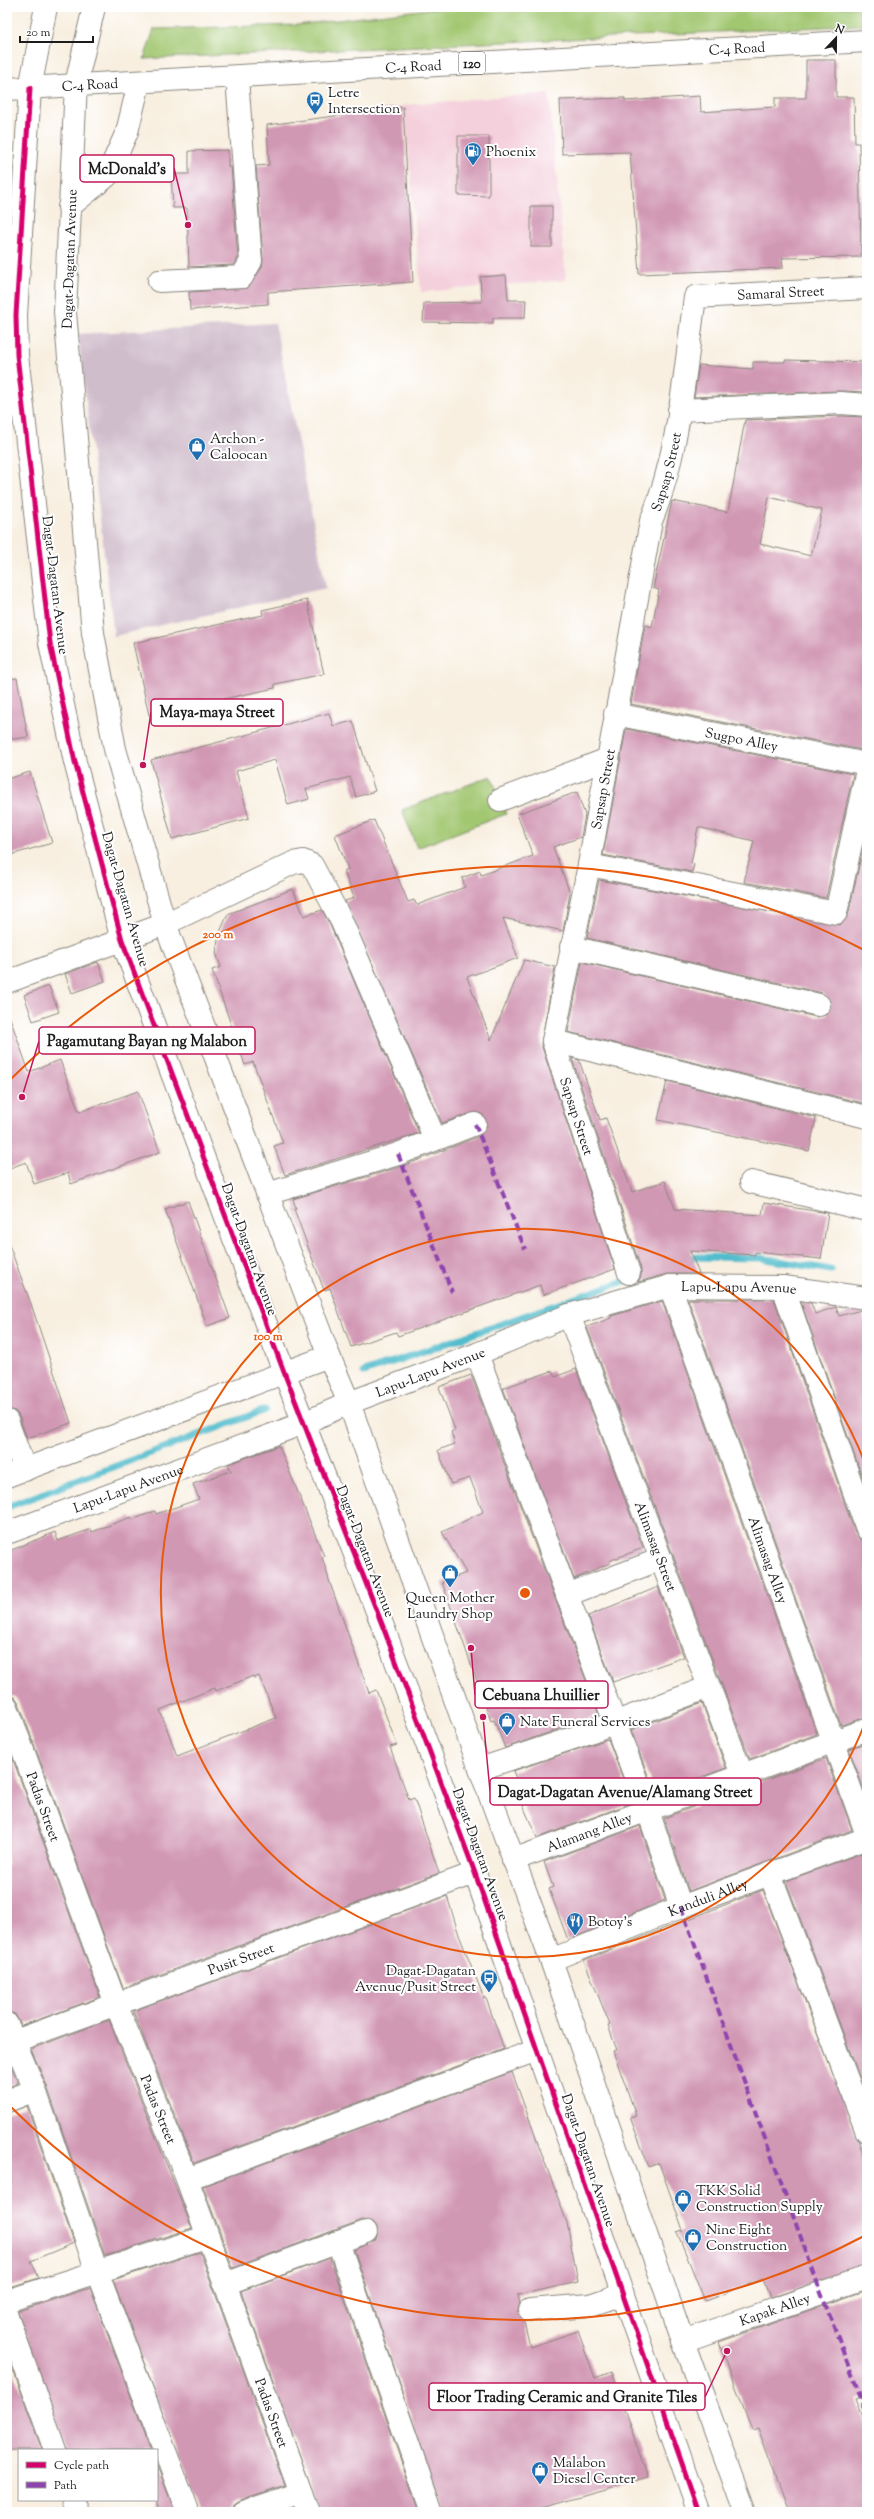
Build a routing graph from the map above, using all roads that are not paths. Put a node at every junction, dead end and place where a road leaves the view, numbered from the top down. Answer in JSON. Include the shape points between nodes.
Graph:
{"nodes":[{"id":1,"x":46,"y":7,"type":"edge"},
{"id":2,"x":94,"y":7,"type":"edge"},
{"id":3,"x":867,"y":41,"type":"edge"},
{"id":4,"x":237,"y":78,"type":"junction"},
{"id":5,"x":139,"y":83,"type":"junction"},
{"id":6,"x":76,"y":84,"type":"junction"},
{"id":7,"x":30,"y":88,"type":"junction"},
{"id":8,"x":7,"y":89,"type":"edge"},
{"id":9,"x":69,"y":207,"type":"junction"},
{"id":10,"x":159,"y":281,"type":"dead end"},
{"id":11,"x":867,"y":288,"type":"edge"},
{"id":12,"x":694,"y":297,"type":"joint"},
{"id":13,"x":11,"y":315,"type":"edge"},
{"id":14,"x":867,"y":405,"type":"edge"},
{"id":15,"x":679,"y":410,"type":"junction"},
{"id":16,"x":615,"y":714,"type":"junction"},
{"id":17,"x":608,"y":759,"type":"junction"},
{"id":18,"x":867,"y":764,"type":"edge"},
{"id":19,"x":867,"y":770,"type":"edge"},
{"id":20,"x":500,"y":800,"type":"dead end"},
{"id":21,"x":588,"y":865,"type":"junction"},
{"id":22,"x":165,"y":924,"type":"junction"},
{"id":23,"x":122,"y":940,"type":"junction"},
{"id":24,"x":571,"y":947,"type":"junction"},
{"id":25,"x":7,"y":982,"type":"edge"},
{"id":26,"x":819,"y":1005,"type":"dead end"},
{"id":27,"x":554,"y":1041,"type":"junction"},
{"id":28,"x":867,"y":1117,"type":"edge"},
{"id":29,"x":475,"y":1124,"type":"dead end"},
{"id":30,"x":435,"y":1139,"type":"junction"},
{"id":31,"x":751,"y":1182,"type":"dead end"},
{"id":32,"x":267,"y":1194,"type":"junction"},
{"id":33,"x":867,"y":1210,"type":"edge"},
{"id":34,"x":629,"y":1273,"type":"dead end"},
{"id":35,"x":670,"y":1286,"type":"junction"},
{"id":36,"x":783,"y":1287,"type":"junction"},
{"id":37,"x":867,"y":1298,"type":"edge"},
{"id":38,"x":569,"y":1315,"type":"junction"},
{"id":39,"x":478,"y":1354,"type":"junction"},
{"id":40,"x":329,"y":1356,"type":"junction"},
{"id":41,"x":284,"y":1372,"type":"junction"},
{"id":42,"x":349,"y":1403,"type":"junction"},
{"id":43,"x":7,"y":1421,"type":"edge"},
{"id":44,"x":304,"y":1423,"type":"junction"},
{"id":45,"x":16,"y":1473,"type":"edge"},
{"id":46,"x":867,"y":1529,"type":"edge"},
{"id":47,"x":7,"y":1534,"type":"edge"},
{"id":48,"x":661,"y":1559,"type":"junction"},
{"id":49,"x":567,"y":1595,"type":"junction"},
{"id":50,"x":709,"y":1687,"type":"junction"},
{"id":51,"x":7,"y":1707,"type":"edge"},
{"id":52,"x":616,"y":1723,"type":"junction"},
{"id":53,"x":867,"y":1729,"type":"edge"},
{"id":54,"x":835,"y":1742,"type":"junction"},
{"id":55,"x":480,"y":1770,"type":"junction"},
{"id":56,"x":743,"y":1777,"type":"junction"},
{"id":57,"x":648,"y":1811,"type":"junction"},
{"id":58,"x":867,"y":1836,"type":"edge"},
{"id":59,"x":513,"y":1860,"type":"junction"},
{"id":60,"x":475,"y":1873,"type":"junction"},
{"id":61,"x":770,"y":1874,"type":"junction"},
{"id":62,"x":681,"y":1907,"type":"junction"},
{"id":63,"x":551,"y":1960,"type":"junction"},
{"id":64,"x":116,"y":2004,"type":"junction"},
{"id":65,"x":9,"y":2036,"type":"edge"},
{"id":66,"x":538,"y":2050,"type":"junction"},
{"id":67,"x":35,"y":2090,"type":"junction"},
{"id":68,"x":7,"y":2101,"type":"edge"},
{"id":69,"x":867,"y":2132,"type":"edge"},
{"id":70,"x":187,"y":2179,"type":"junction"},
{"id":71,"x":366,"y":2232,"type":"dead end"},
{"id":72,"x":206,"y":2237,"type":"junction"},
{"id":73,"x":338,"y":2242,"type":"junction"},
{"id":74,"x":97,"y":2272,"type":"junction"},
{"id":75,"x":867,"y":2278,"type":"edge"},
{"id":76,"x":225,"y":2284,"type":"junction"},
{"id":77,"x":623,"y":2294,"type":"junction"},
{"id":78,"x":7,"y":2301,"type":"edge"},
{"id":79,"x":530,"y":2310,"type":"dead end"},
{"id":80,"x":7,"y":2316,"type":"edge"},
{"id":81,"x":683,"y":2341,"type":"junction"},
{"id":82,"x":55,"y":2449,"type":"edge"},
{"id":83,"x":73,"y":2501,"type":"edge"},
{"id":84,"x":305,"y":2502,"type":"edge"},
{"id":85,"x":78,"y":2512,"type":"edge"},
{"id":86,"x":188,"y":2512,"type":"edge"},
{"id":87,"x":244,"y":2512,"type":"edge"},
{"id":88,"x":432,"y":2512,"type":"edge"},
{"id":89,"x":699,"y":2512,"type":"edge"},
{"id":90,"x":745,"y":2512,"type":"edge"}],
"edges":[{"from":1,"to":7,"type":"main road","name":"Dagat-Dagatan Avenue"},
{"from":2,"to":6,"type":"main road","name":"Dagat-Dagatan Avenue"},
{"from":3,"to":4,"type":"main road","name":"C-4 Road","number":"120"},
{"from":4,"to":5,"type":"main road","name":"C-4 Road","number":"120"},
{"from":4,"to":10,"type":"main road","via":[[251,261],[242,277]]},
{"from":5,"to":6,"type":"main road","name":"C-4 Road","number":"120"},
{"from":5,"to":9,"type":"main road","via":[[127,132],[107,176]]},
{"from":6,"to":7,"type":"main road","name":"C-4 Road","number":"120"},
{"from":6,"to":9,"type":"main road","name":"Dagat-Dagatan Avenue"},
{"from":7,"to":8,"type":"main road","name":"C-4 Road","number":"120"},
{"from":7,"to":13,"type":"main road","name":"Dagat-Dagatan Avenue"},
{"from":9,"to":22,"type":"main road","name":"Dagat-Dagatan Avenue","via":[[64,312],[93,633],[115,749]]},
{"from":11,"to":12,"type":"main road","name":"Samaral Street"},
{"from":12,"to":15,"type":"main road","name":"Sapsap Street"},
{"from":13,"to":23,"type":"main road","name":"Dagat-Dagatan Avenue","via":[[50,644],[75,762]]},
{"from":14,"to":15,"type":"main road","via":[[841,402]]},
{"from":15,"to":16,"type":"main road","name":"Sapsap Street","via":[[664,484],[651,521]]},
{"from":16,"to":17,"type":"main road","name":"Sapsap Street"},
{"from":16,"to":18,"type":"main road","name":"Sugpo Alley"},
{"from":17,"to":20,"type":"main road"},
{"from":17,"to":21,"type":"main road","name":"Sapsap Street"},
{"from":19,"to":21,"type":"main road","via":[[836,913]]},
{"from":21,"to":24,"type":"main road","name":"Sapsap Street"},
{"from":22,"to":23,"type":"main road"},
{"from":22,"to":30,"type":"main road","via":[[293,863],[303,861],[312,865],[341,920]]},
{"from":22,"to":32,"type":"main road","name":"Dagat-Dagatan Avenue"},
{"from":23,"to":25,"type":"main road"},
{"from":23,"to":41,"type":"main road","name":"Dagat-Dagatan Avenue"},
{"from":24,"to":26,"type":"main road"},
{"from":24,"to":27,"type":"main road","name":"Sapsap Street"},
{"from":27,"to":28,"type":"main road"},
{"from":27,"to":34,"type":"main road","name":"Sapsap Street"},
{"from":29,"to":30,"type":"main road"},
{"from":30,"to":32,"type":"main road","via":[[398,1154]]},
{"from":31,"to":33,"type":"main road"},
{"from":32,"to":40,"type":"main road","name":"Dagat-Dagatan Avenue"},
{"from":35,"to":36,"type":"main road","name":"Lapu-Lapu Avenue"},
{"from":35,"to":38,"type":"main road","name":"Lapu-Lapu Avenue"},
{"from":35,"to":54,"type":"main road","name":"Alimasag Alley"},
{"from":36,"to":37,"type":"main road","name":"Lapu-Lapu Avenue"},
{"from":36,"to":46,"type":"main road"},
{"from":38,"to":39,"type":"main road","name":"Lapu-Lapu Avenue"},
{"from":38,"to":48,"type":"main road","name":"Alimasag Street"},
{"from":39,"to":42,"type":"main road","name":"Lapu-Lapu Avenue"},
{"from":39,"to":49,"type":"main road"},
{"from":40,"to":41,"type":"main road"},
{"from":40,"to":42,"type":"main road","name":"Dagat-Dagatan Avenue"},
{"from":41,"to":44,"type":"main road","name":"Dagat-Dagatan Avenue"},
{"from":41,"to":45,"type":"main road"},
{"from":42,"to":44,"type":"main road","name":"Lapu-Lapu Avenue"},
{"from":42,"to":55,"type":"main road","name":"Dagat-Dagatan Avenue"},
{"from":43,"to":45,"type":"main road"},
{"from":44,"to":47,"type":"main road","name":"Lapu-Lapu Avenue"},
{"from":44,"to":60,"type":"main road","name":"Dagat-Dagatan Avenue"},
{"from":48,"to":49,"type":"main road"},
{"from":48,"to":50,"type":"main road","name":"Alimasag Street"},
{"from":49,"to":52,"type":"main road"},
{"from":50,"to":52,"type":"main road"},
{"from":50,"to":56,"type":"main road","name":"Alimasag Street"},
{"from":51,"to":64,"type":"main road","name":"Padas Street"},
{"from":52,"to":55,"type":"main road"},
{"from":52,"to":57,"type":"main road"},
{"from":53,"to":54,"type":"main road","name":"Alamang Alley"},
{"from":54,"to":56,"type":"main road","name":"Alamang Alley"},
{"from":54,"to":58,"type":"main road","name":"Alimasag Alley"},
{"from":55,"to":59,"type":"main road","name":"Dagat-Dagatan Avenue"},
{"from":56,"to":57,"type":"main road","name":"Alamang Alley"},
{"from":57,"to":59,"type":"main road","name":"Alamang Alley"},
{"from":57,"to":62,"type":"main road"},
{"from":58,"to":61,"type":"main road","name":"Kanduli Alley"},
{"from":59,"to":63,"type":"main road","name":"Dagat-Dagatan Avenue"},
{"from":60,"to":64,"type":"main road","name":"Pusit Street"},
{"from":60,"to":66,"type":"main road","name":"Dagat-Dagatan Avenue"},
{"from":61,"to":62,"type":"main road","name":"Kanduli Alley"},
{"from":61,"to":69,"type":"main road"},
{"from":62,"to":63,"type":"main road","name":"Kanduli Alley"},
{"from":63,"to":81,"type":"main road","name":"Dagat-Dagatan Avenue"},
{"from":64,"to":65,"type":"main road","name":"Pusit Street"},
{"from":64,"to":70,"type":"main road","name":"Padas Street"},
{"from":65,"to":67,"type":"main road"},
{"from":66,"to":70,"type":"main road"},
{"from":66,"to":77,"type":"main road","name":"Dagat-Dagatan Avenue"},
{"from":67,"to":68,"type":"main road"},
{"from":67,"to":74,"type":"main road"},
{"from":70,"to":72,"type":"main road","name":"Padas Street"},
{"from":71,"to":73,"type":"main road"},
{"from":72,"to":74,"type":"main road"},
{"from":72,"to":76,"type":"main road","name":"Padas Street"},
{"from":73,"to":76,"type":"main road"},
{"from":73,"to":88,"type":"main road"},
{"from":74,"to":78,"type":"main road"},
{"from":74,"to":86,"type":"main road"},
{"from":75,"to":81,"type":"main road","name":"Kapak Alley"},
{"from":76,"to":84,"type":"main road","name":"Padas Street"},
{"from":77,"to":79,"type":"main road","via":[[590,2305]]},
{"from":77,"to":89,"type":"main road","name":"Dagat-Dagatan Avenue"},
{"from":80,"to":82,"type":"main road"},
{"from":81,"to":90,"type":"main road","name":"Dagat-Dagatan Avenue"},
{"from":83,"to":85,"type":"main road"},
{"from":84,"to":87,"type":"main road"}]}
